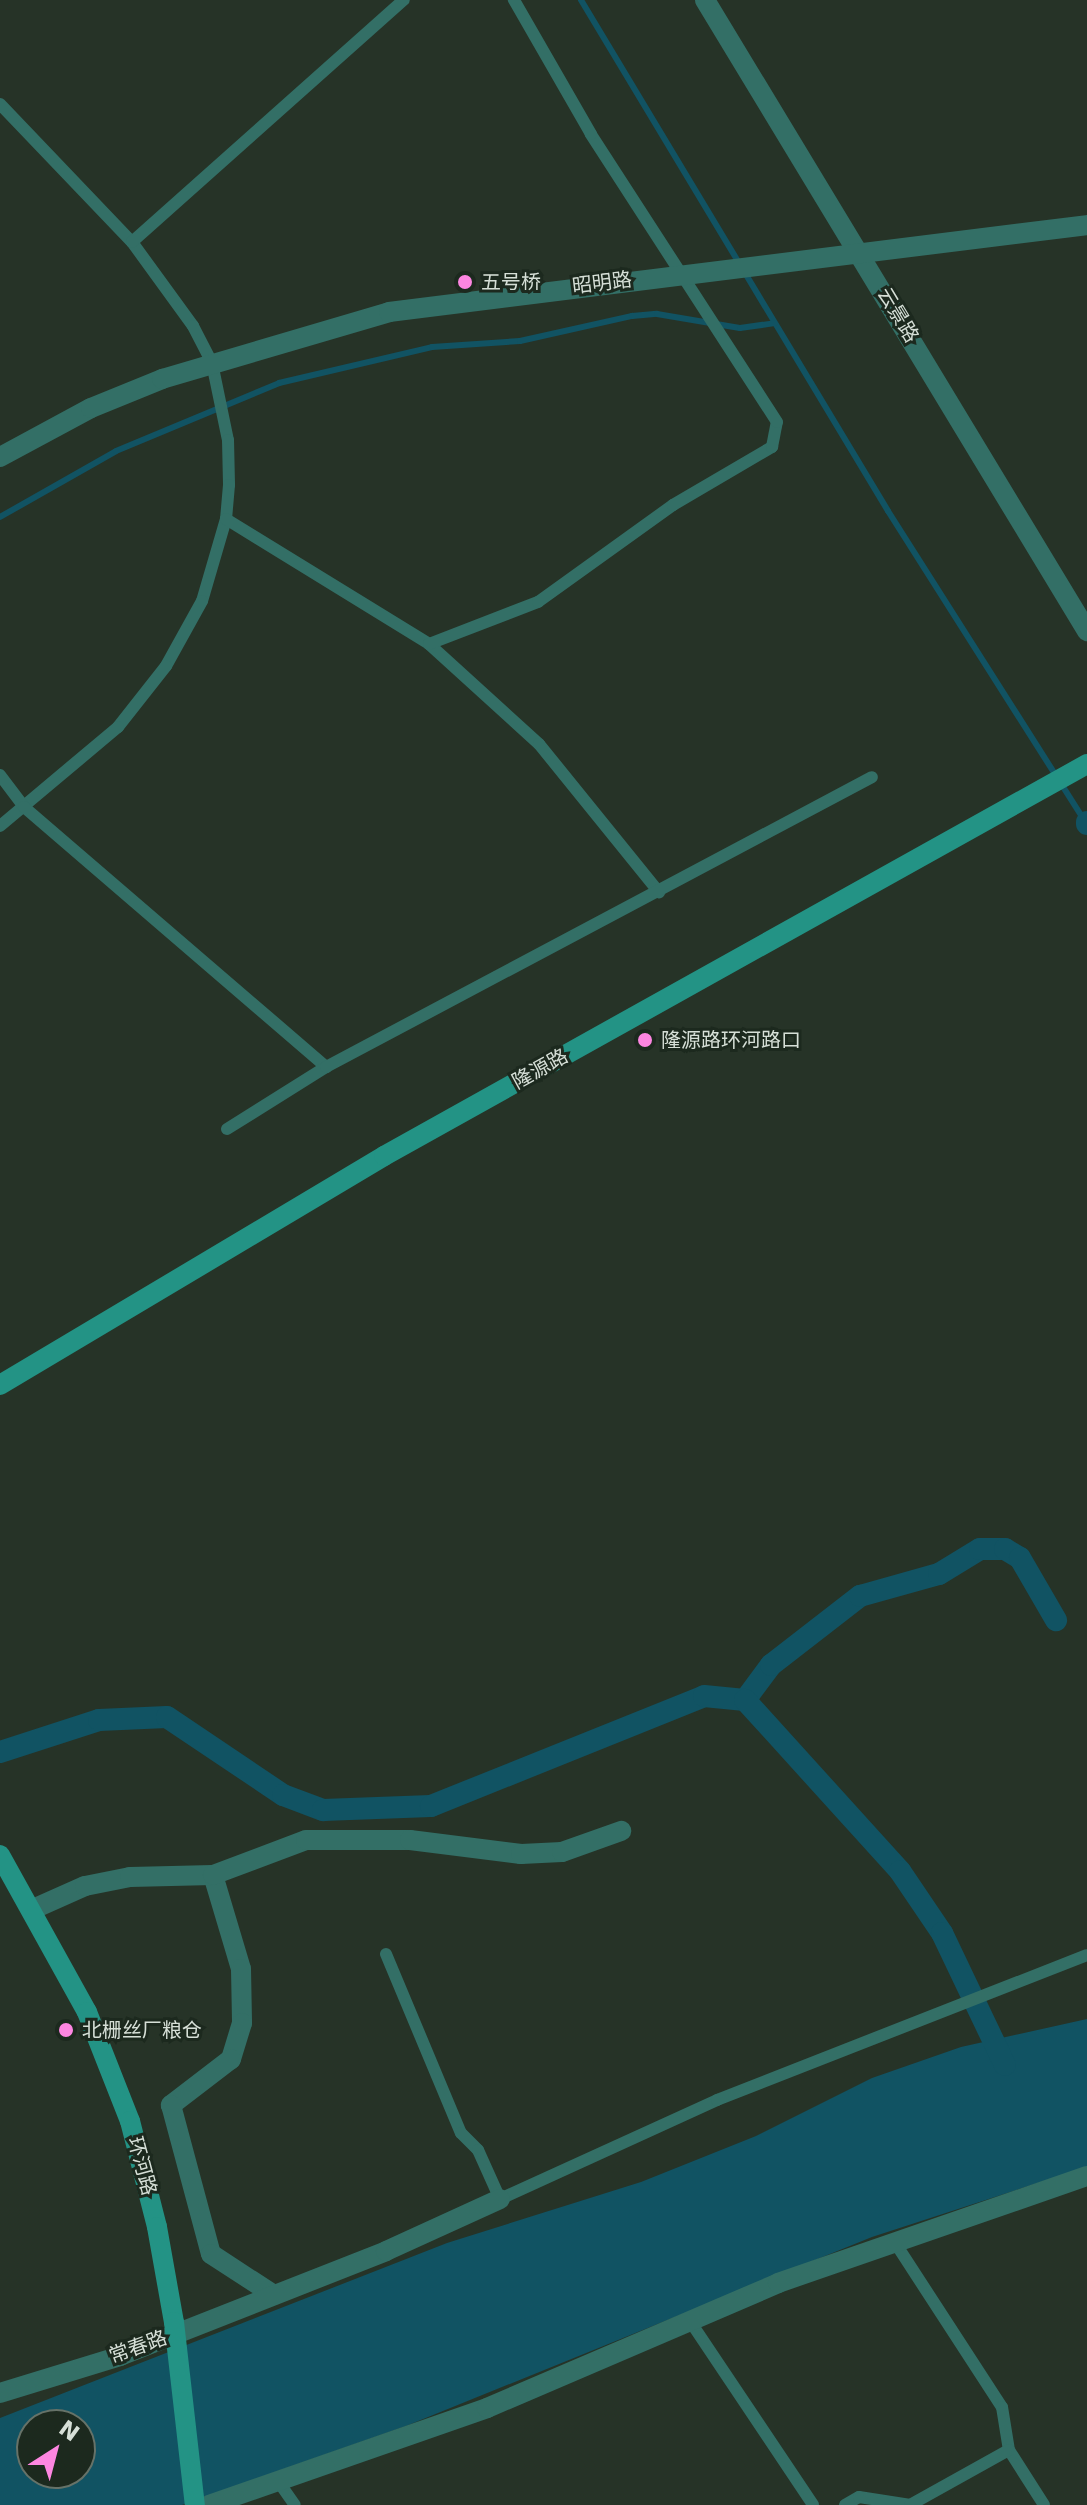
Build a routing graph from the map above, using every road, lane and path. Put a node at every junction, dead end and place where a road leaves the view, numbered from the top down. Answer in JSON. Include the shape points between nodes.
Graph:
{"nodes":[{"id":1,"x":404,"y":0,"type":"edge"},
{"id":2,"x":514,"y":0,"type":"edge"},
{"id":3,"x":705,"y":0,"type":"edge"},
{"id":4,"x":0,"y":104,"type":"edge"},
{"id":5,"x":1087,"y":225,"type":"edge"},
{"id":6,"x":132,"y":242,"type":"junction"},
{"id":7,"x":862,"y":254,"type":"junction"},
{"id":8,"x":681,"y":273,"type":"junction"},
{"id":9,"x":212,"y":363,"type":"junction"},
{"id":10,"x":0,"y":457,"type":"edge"},
{"id":11,"x":226,"y":519,"type":"junction"},
{"id":12,"x":1087,"y":631,"type":"edge"},
{"id":13,"x":429,"y":644,"type":"junction"},
{"id":14,"x":1087,"y":764,"type":"edge"},
{"id":15,"x":0,"y":775,"type":"edge"},
{"id":16,"x":872,"y":777,"type":"dead end"},
{"id":17,"x":24,"y":807,"type":"junction"},
{"id":18,"x":0,"y":826,"type":"edge"},
{"id":19,"x":659,"y":892,"type":"junction"},
{"id":20,"x":326,"y":1067,"type":"junction"},
{"id":21,"x":227,"y":1129,"type":"dead end"},
{"id":22,"x":0,"y":1385,"type":"edge"},
{"id":23,"x":621,"y":1831,"type":"dead end"},
{"id":24,"x":0,"y":1855,"type":"edge"},
{"id":25,"x":213,"y":1875,"type":"junction"},
{"id":26,"x":31,"y":1910,"type":"junction"},
{"id":27,"x":386,"y":1954,"type":"dead end"},
{"id":28,"x":1087,"y":1955,"type":"edge"},
{"id":29,"x":1087,"y":2176,"type":"edge"},
{"id":30,"x":500,"y":2199,"type":"junction"},
{"id":31,"x":894,"y":2241,"type":"junction"},
{"id":32,"x":274,"y":2295,"type":"junction"},
{"id":33,"x":690,"y":2321,"type":"junction"},
{"id":34,"x":0,"y":2393,"type":"edge"},
{"id":35,"x":1009,"y":2450,"type":"junction"},
{"id":36,"x":278,"y":2481,"type":"junction"},
{"id":37,"x":195,"y":2505,"type":"edge"},
{"id":38,"x":209,"y":2505,"type":"edge"},
{"id":39,"x":295,"y":2505,"type":"edge"},
{"id":40,"x":813,"y":2505,"type":"edge"},
{"id":41,"x":845,"y":2505,"type":"edge"},
{"id":42,"x":1044,"y":2505,"type":"edge"}],
"edges":[{"from":1,"to":6,"type":"lane"},
{"from":2,"to":8,"type":"lane"},
{"from":3,"to":7,"type":"street","name":"云景路"},
{"from":4,"to":6,"type":"lane"},
{"from":5,"to":7,"type":"street","name":"昭明路"},
{"from":6,"to":9,"type":"lane","via":[[193,326]]},
{"from":7,"to":8,"type":"street","name":"昭明路"},
{"from":7,"to":12,"type":"street","name":"云景路"},
{"from":8,"to":9,"type":"street","name":"昭明路","via":[[389,312]]},
{"from":8,"to":13,"type":"lane","via":[[777,422],[772,447],[673,505],[538,602]]},
{"from":9,"to":10,"type":"street","name":"昭明路","via":[[91,408]]},
{"from":9,"to":11,"type":"lane","via":[[228,440]]},
{"from":11,"to":13,"type":"lane"},
{"from":11,"to":17,"type":"lane","via":[[202,601],[166,666],[118,727]]},
{"from":13,"to":19,"type":"lane","via":[[539,744]]},
{"from":14,"to":22,"type":"main road","name":"隆源路","via":[[384,1156]]},
{"from":15,"to":17,"type":"lane"},
{"from":16,"to":19,"type":"lane"},
{"from":17,"to":18,"type":"lane"},
{"from":17,"to":20,"type":"lane"},
{"from":19,"to":20,"type":"lane"},
{"from":20,"to":21,"type":"lane"},
{"from":23,"to":25,"type":"street","via":[[562,1852],[521,1854],[410,1840],[306,1840]]},
{"from":24,"to":26,"type":"main road","name":"环河路"},
{"from":25,"to":26,"type":"street","via":[[130,1877],[85,1886]]},
{"from":25,"to":32,"type":"street","via":[[241,1969],[242,2023],[231,2059],[171,2105],[211,2254]]},
{"from":26,"to":37,"type":"main road","name":"环河路","via":[[87,2012],[147,2180],[174,2322]]},
{"from":27,"to":30,"type":"lane","via":[[461,2133],[478,2150]]},
{"from":28,"to":30,"type":"lane","via":[[717,2100]]},
{"from":29,"to":31,"type":"street"},
{"from":30,"to":32,"type":"street","name":"常春路"},
{"from":31,"to":33,"type":"street"},
{"from":31,"to":35,"type":"lane","via":[[1002,2407]]},
{"from":32,"to":34,"type":"street","name":"常春路","via":[[120,2356]]},
{"from":33,"to":36,"type":"street","via":[[487,2408]]},
{"from":33,"to":40,"type":"lane"},
{"from":35,"to":41,"type":"lane","via":[[910,2505],[859,2497]]},
{"from":35,"to":42,"type":"lane"},
{"from":36,"to":38,"type":"street"},
{"from":36,"to":39,"type":"lane"}]}
